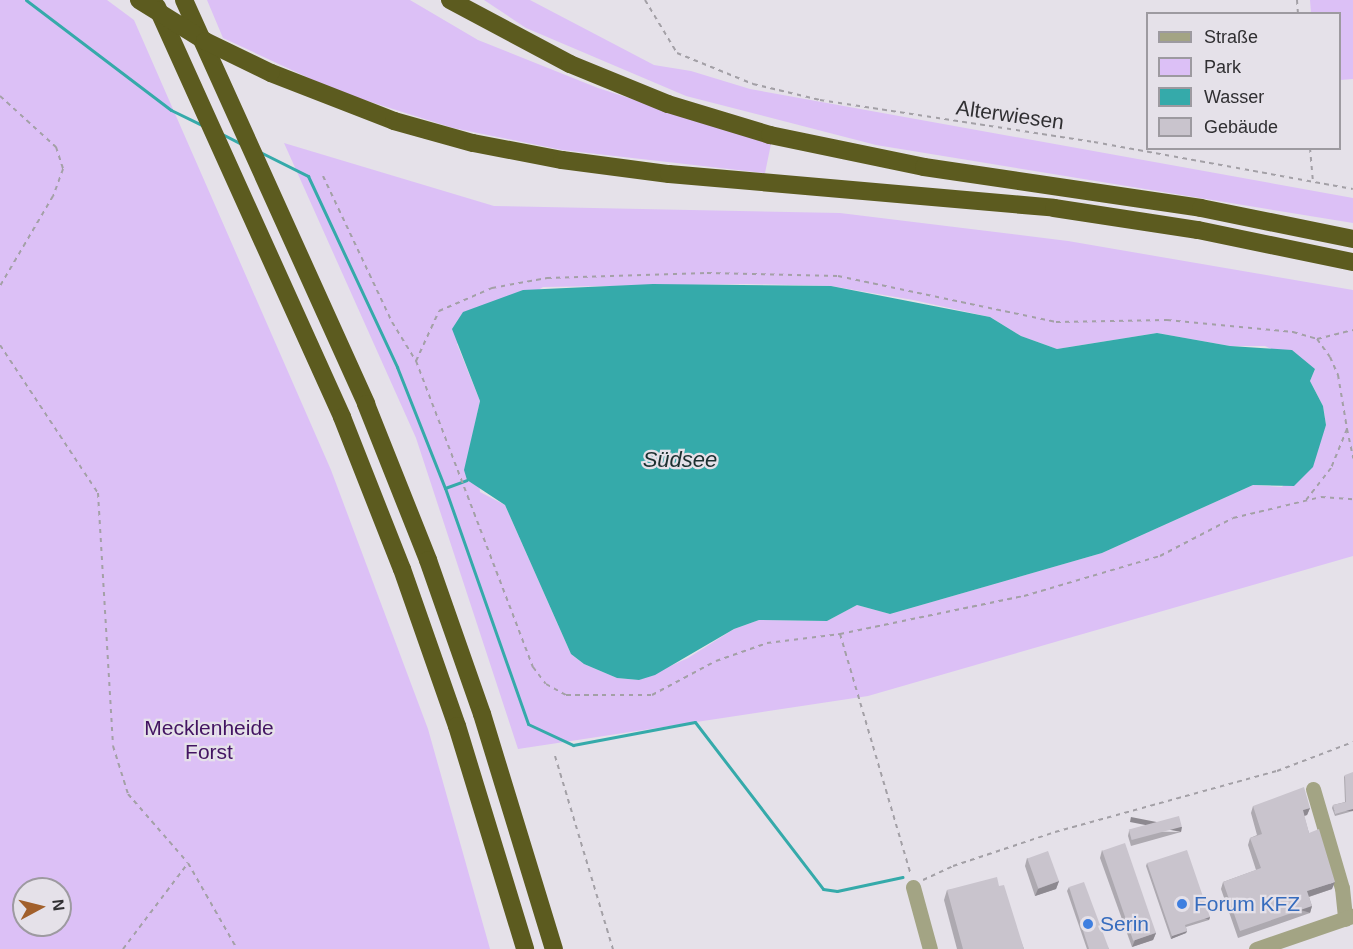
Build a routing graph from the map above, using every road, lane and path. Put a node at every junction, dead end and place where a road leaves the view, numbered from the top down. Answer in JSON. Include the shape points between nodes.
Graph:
{"nodes":[{"id":1,"x":139,"y":0,"type":"edge"},
{"id":2,"x":154,"y":0,"type":"edge"},
{"id":3,"x":184,"y":0,"type":"edge"},
{"id":4,"x":450,"y":0,"type":"edge"},
{"id":5,"x":645,"y":0,"type":"edge"},
{"id":6,"x":0,"y":96,"type":"edge"},
{"id":7,"x":1310,"y":150,"type":"edge"},
{"id":8,"x":323,"y":176,"type":"dead end"},
{"id":9,"x":1313,"y":180,"type":"junction"},
{"id":10,"x":1353,"y":189,"type":"edge"},
{"id":11,"x":1353,"y":239,"type":"edge"},
{"id":12,"x":1353,"y":262,"type":"edge"},
{"id":13,"x":0,"y":286,"type":"edge"},
{"id":14,"x":1353,"y":330,"type":"edge"},
{"id":15,"x":1317,"y":339,"type":"junction"},
{"id":16,"x":0,"y":345,"type":"edge"},
{"id":17,"x":416,"y":361,"type":"junction"},
{"id":18,"x":1347,"y":429,"type":"junction"},
{"id":19,"x":1353,"y":458,"type":"edge"},
{"id":20,"x":1353,"y":499,"type":"edge"},
{"id":21,"x":1306,"y":500,"type":"junction"},
{"id":22,"x":840,"y":634,"type":"junction"},
{"id":23,"x":1353,"y":742,"type":"edge"},
{"id":24,"x":555,"y":756,"type":"dead end"},
{"id":25,"x":1313,"y":789,"type":"dead end"},
{"id":26,"x":188,"y":863,"type":"junction"},
{"id":27,"x":914,"y":887,"type":"junction"},
{"id":28,"x":1349,"y":917,"type":"edge"},
{"id":29,"x":123,"y":949,"type":"edge"},
{"id":30,"x":237,"y":949,"type":"edge"},
{"id":31,"x":525,"y":949,"type":"edge"},
{"id":32,"x":554,"y":949,"type":"edge"},
{"id":33,"x":613,"y":949,"type":"edge"},
{"id":34,"x":930,"y":949,"type":"edge"},
{"id":35,"x":1256,"y":949,"type":"edge"}],
"edges":[{"from":1,"to":12,"type":"highway","bridge":true,"via":[[205,41],[272,73],[394,121],[473,143],[669,174],[1054,208],[1198,230]]},
{"from":2,"to":31,"type":"highway","via":[[342,417],[402,569],[457,726]]},
{"from":3,"to":32,"type":"highway","via":[[366,404],[428,560],[482,714]]},
{"from":4,"to":11,"type":"highway","via":[[570,64],[668,104],[770,135],[924,167],[1201,208]]},
{"from":5,"to":9,"type":"path","name":"Alterwiesen","via":[[671,46],[689,61],[753,84],[820,100]]},
{"from":6,"to":13,"type":"path","via":[[56,147],[63,169],[53,196]]},
{"from":7,"to":9,"type":"path"},
{"from":8,"to":17,"type":"path","via":[[392,322]]},
{"from":9,"to":10,"type":"path","name":"Alterwiesen"},
{"from":14,"to":15,"type":"path"},
{"from":15,"to":17,"type":"path","via":[[1293,332],[1167,320],[1056,322],[838,276],[707,273],[547,278],[492,288],[439,311]]},
{"from":15,"to":18,"type":"path","via":[[1338,375]]},
{"from":16,"to":26,"type":"path","via":[[98,493],[112,746],[128,794]]},
{"from":17,"to":22,"type":"path","via":[[533,667],[546,684],[566,695],[652,695],[757,646]]},
{"from":18,"to":19,"type":"path"},
{"from":18,"to":21,"type":"path","via":[[1331,468]]},
{"from":20,"to":21,"type":"path"},
{"from":21,"to":22,"type":"path","via":[[1233,518],[1160,556],[1024,596]]},
{"from":22,"to":27,"type":"path"},
{"from":23,"to":27,"type":"path","via":[[1277,771],[1168,799],[953,866],[929,875]]},
{"from":24,"to":33,"type":"path"},
{"from":25,"to":28,"type":"street"},
{"from":26,"to":29,"type":"path"},
{"from":26,"to":30,"type":"path"},
{"from":27,"to":34,"type":"street"},
{"from":28,"to":35,"type":"street"}]}
